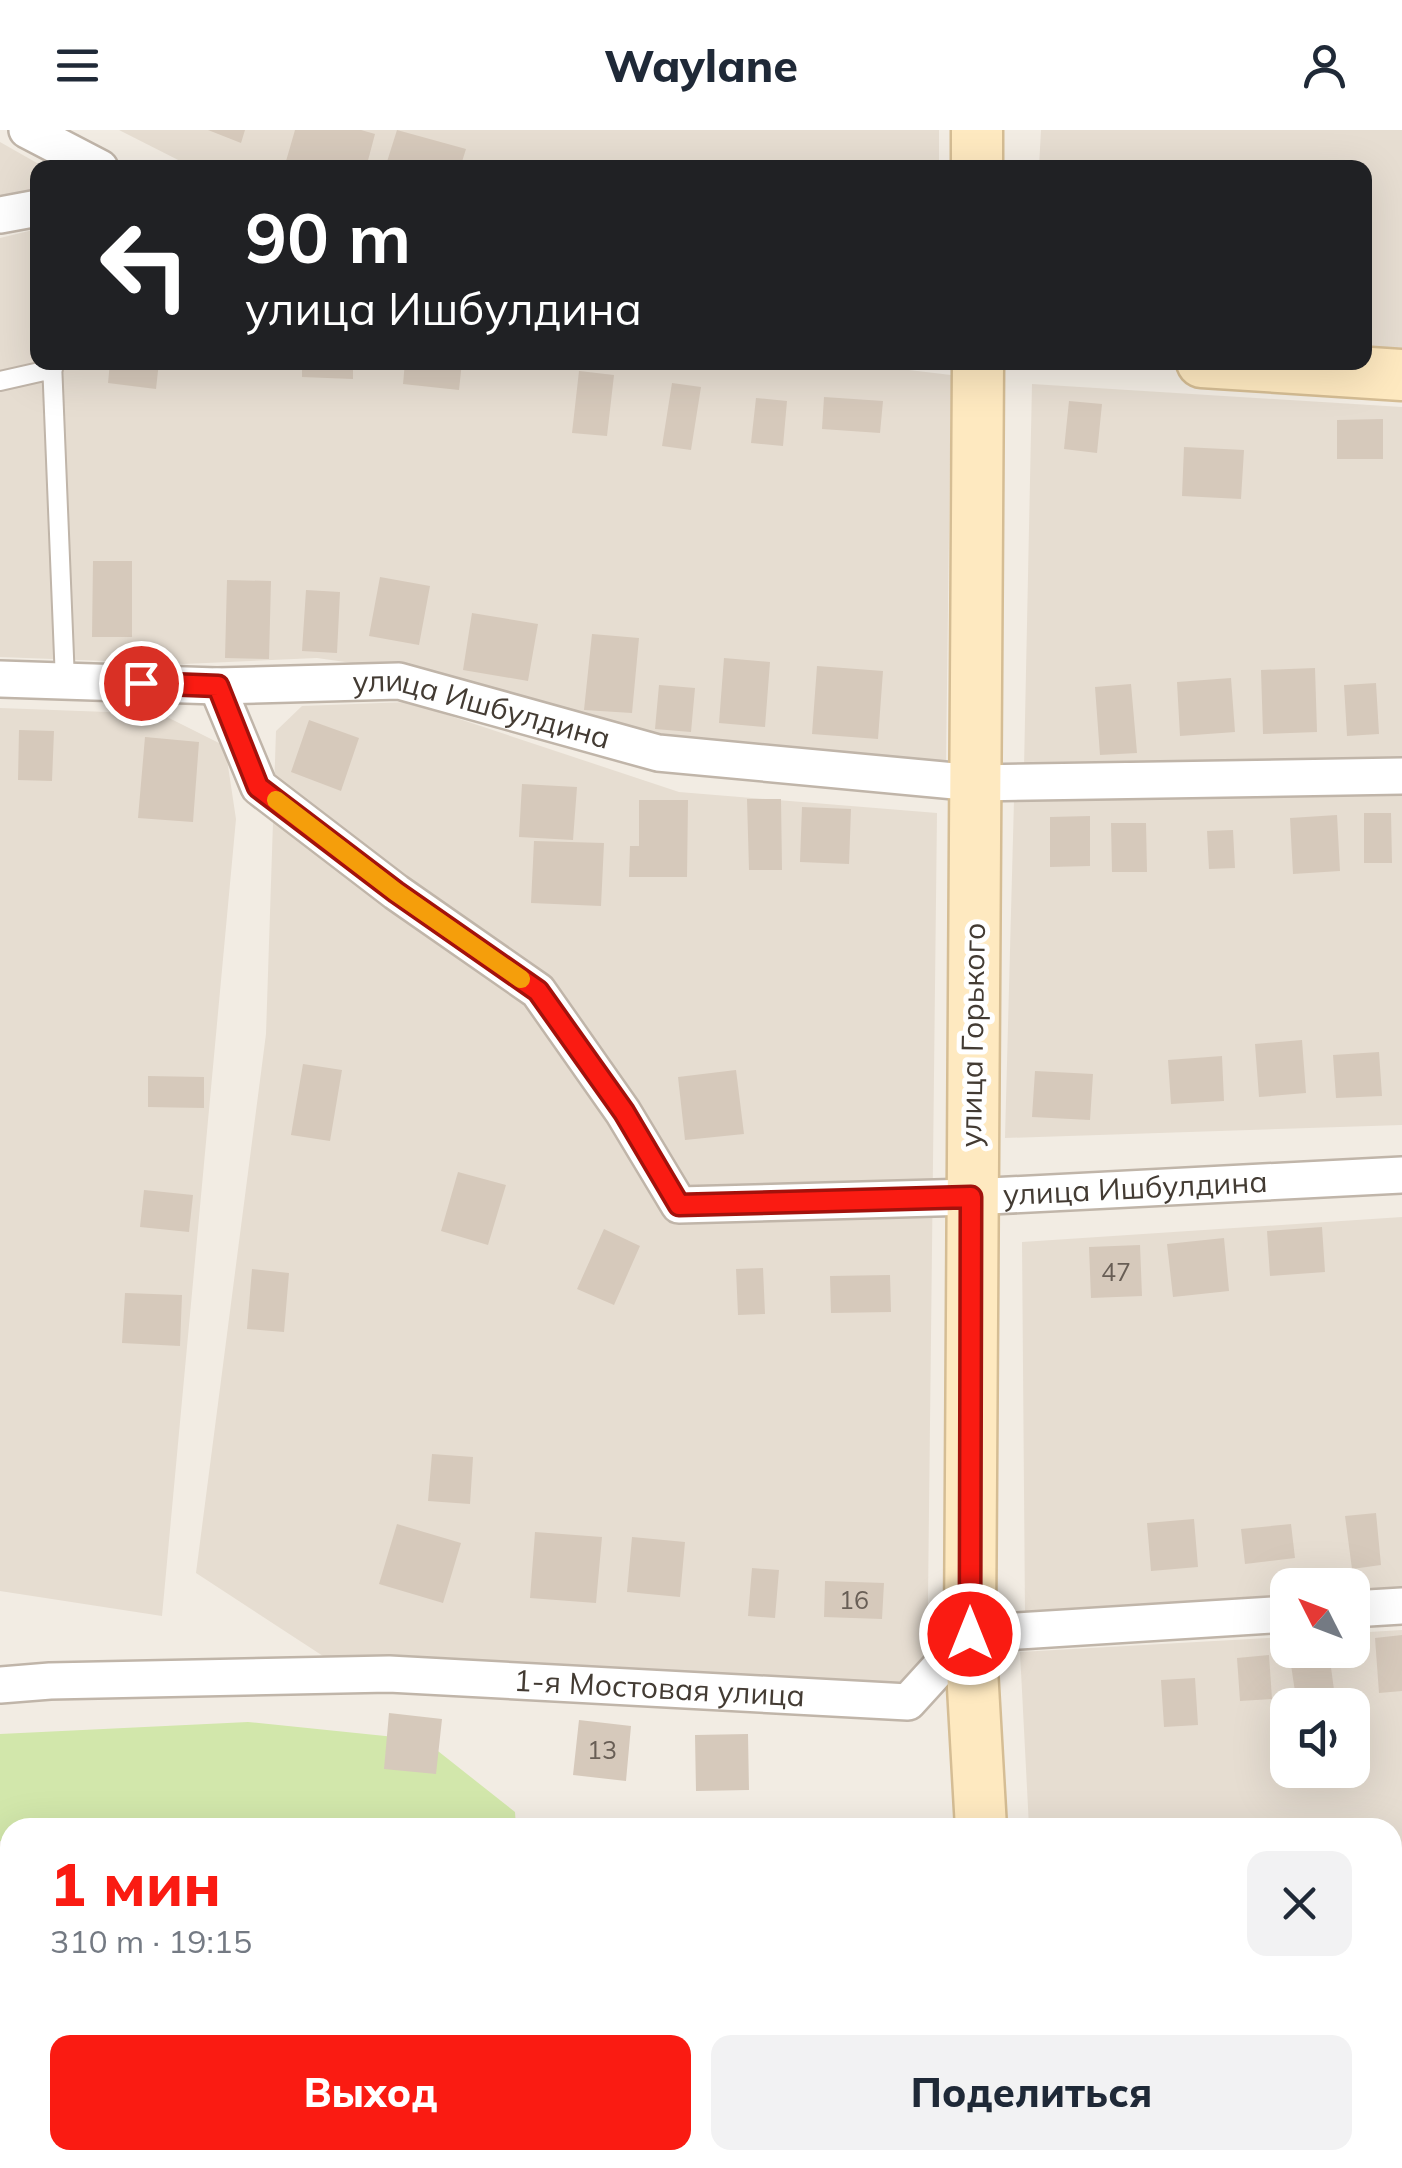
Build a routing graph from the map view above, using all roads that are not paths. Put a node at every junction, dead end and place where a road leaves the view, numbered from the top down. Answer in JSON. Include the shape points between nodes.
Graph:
{"nodes":[{"id":1,"x":27,"y":130,"type":"edge"},
{"id":2,"x":977,"y":130,"type":"edge"},
{"id":3,"x":85,"y":160,"type":"edge"},
{"id":4,"x":977,"y":160,"type":"edge"},
{"id":5,"x":30,"y":210,"type":"edge"},
{"id":6,"x":0,"y":216,"type":"edge"},
{"id":7,"x":38,"y":370,"type":"edge"},
{"id":8,"x":52,"y":370,"type":"edge"},
{"id":9,"x":978,"y":370,"type":"edge"},
{"id":10,"x":1316,"y":370,"type":"edge"},
{"id":11,"x":1402,"y":376,"type":"edge"},
{"id":12,"x":0,"y":381,"type":"edge"},
{"id":13,"x":0,"y":679,"type":"edge"},
{"id":14,"x":65,"y":680,"type":"junction"},
{"id":15,"x":218,"y":686,"type":"junction"},
{"id":16,"x":1402,"y":776,"type":"edge"},
{"id":17,"x":976,"y":783,"type":"junction"},
{"id":18,"x":1402,"y":1175,"type":"edge"},
{"id":19,"x":971,"y":1197,"type":"junction"},
{"id":20,"x":1402,"y":1606,"type":"edge"},
{"id":21,"x":1370,"y":1609,"type":"edge"},
{"id":22,"x":1270,"y":1615,"type":"edge"},
{"id":23,"x":970,"y":1634,"type":"junction"},
{"id":24,"x":0,"y":1685,"type":"edge"},
{"id":25,"x":980,"y":1818,"type":"edge"}],
"edges":[{"from":1,"to":3,"type":"street"},
{"from":2,"to":4,"type":"main road"},
{"from":5,"to":6,"type":"street"},
{"from":7,"to":12,"type":"lane"},
{"from":8,"to":14,"type":"lane"},
{"from":9,"to":17,"type":"main road","name":"улица Горького"},
{"from":10,"to":11,"type":"main road"},
{"from":13,"to":14,"type":"street","name":"улица Ишбулдина"},
{"from":14,"to":15,"type":"street","name":"улица Ишбулдина"},
{"from":15,"to":17,"type":"street","name":"улица Ишбулдина","via":[[400,681],[658,753]]},
{"from":15,"to":19,"type":"street","name":"улица Ишбулдина","via":[[258,787],[538,991],[624,1112],[679,1205]]},
{"from":16,"to":17,"type":"street","name":"улица Ишбулдина"},
{"from":17,"to":19,"type":"main road","name":"улица Горького"},
{"from":18,"to":19,"type":"street","name":"улица Ишбулдина"},
{"from":19,"to":23,"type":"main road","name":"улица Горького"},
{"from":20,"to":21,"type":"street"},
{"from":22,"to":23,"type":"street"},
{"from":23,"to":24,"type":"street","name":"1-я Мостовая улица","via":[[908,1702],[389,1674]]},
{"from":23,"to":25,"type":"main road","name":"улица Горького"}]}
